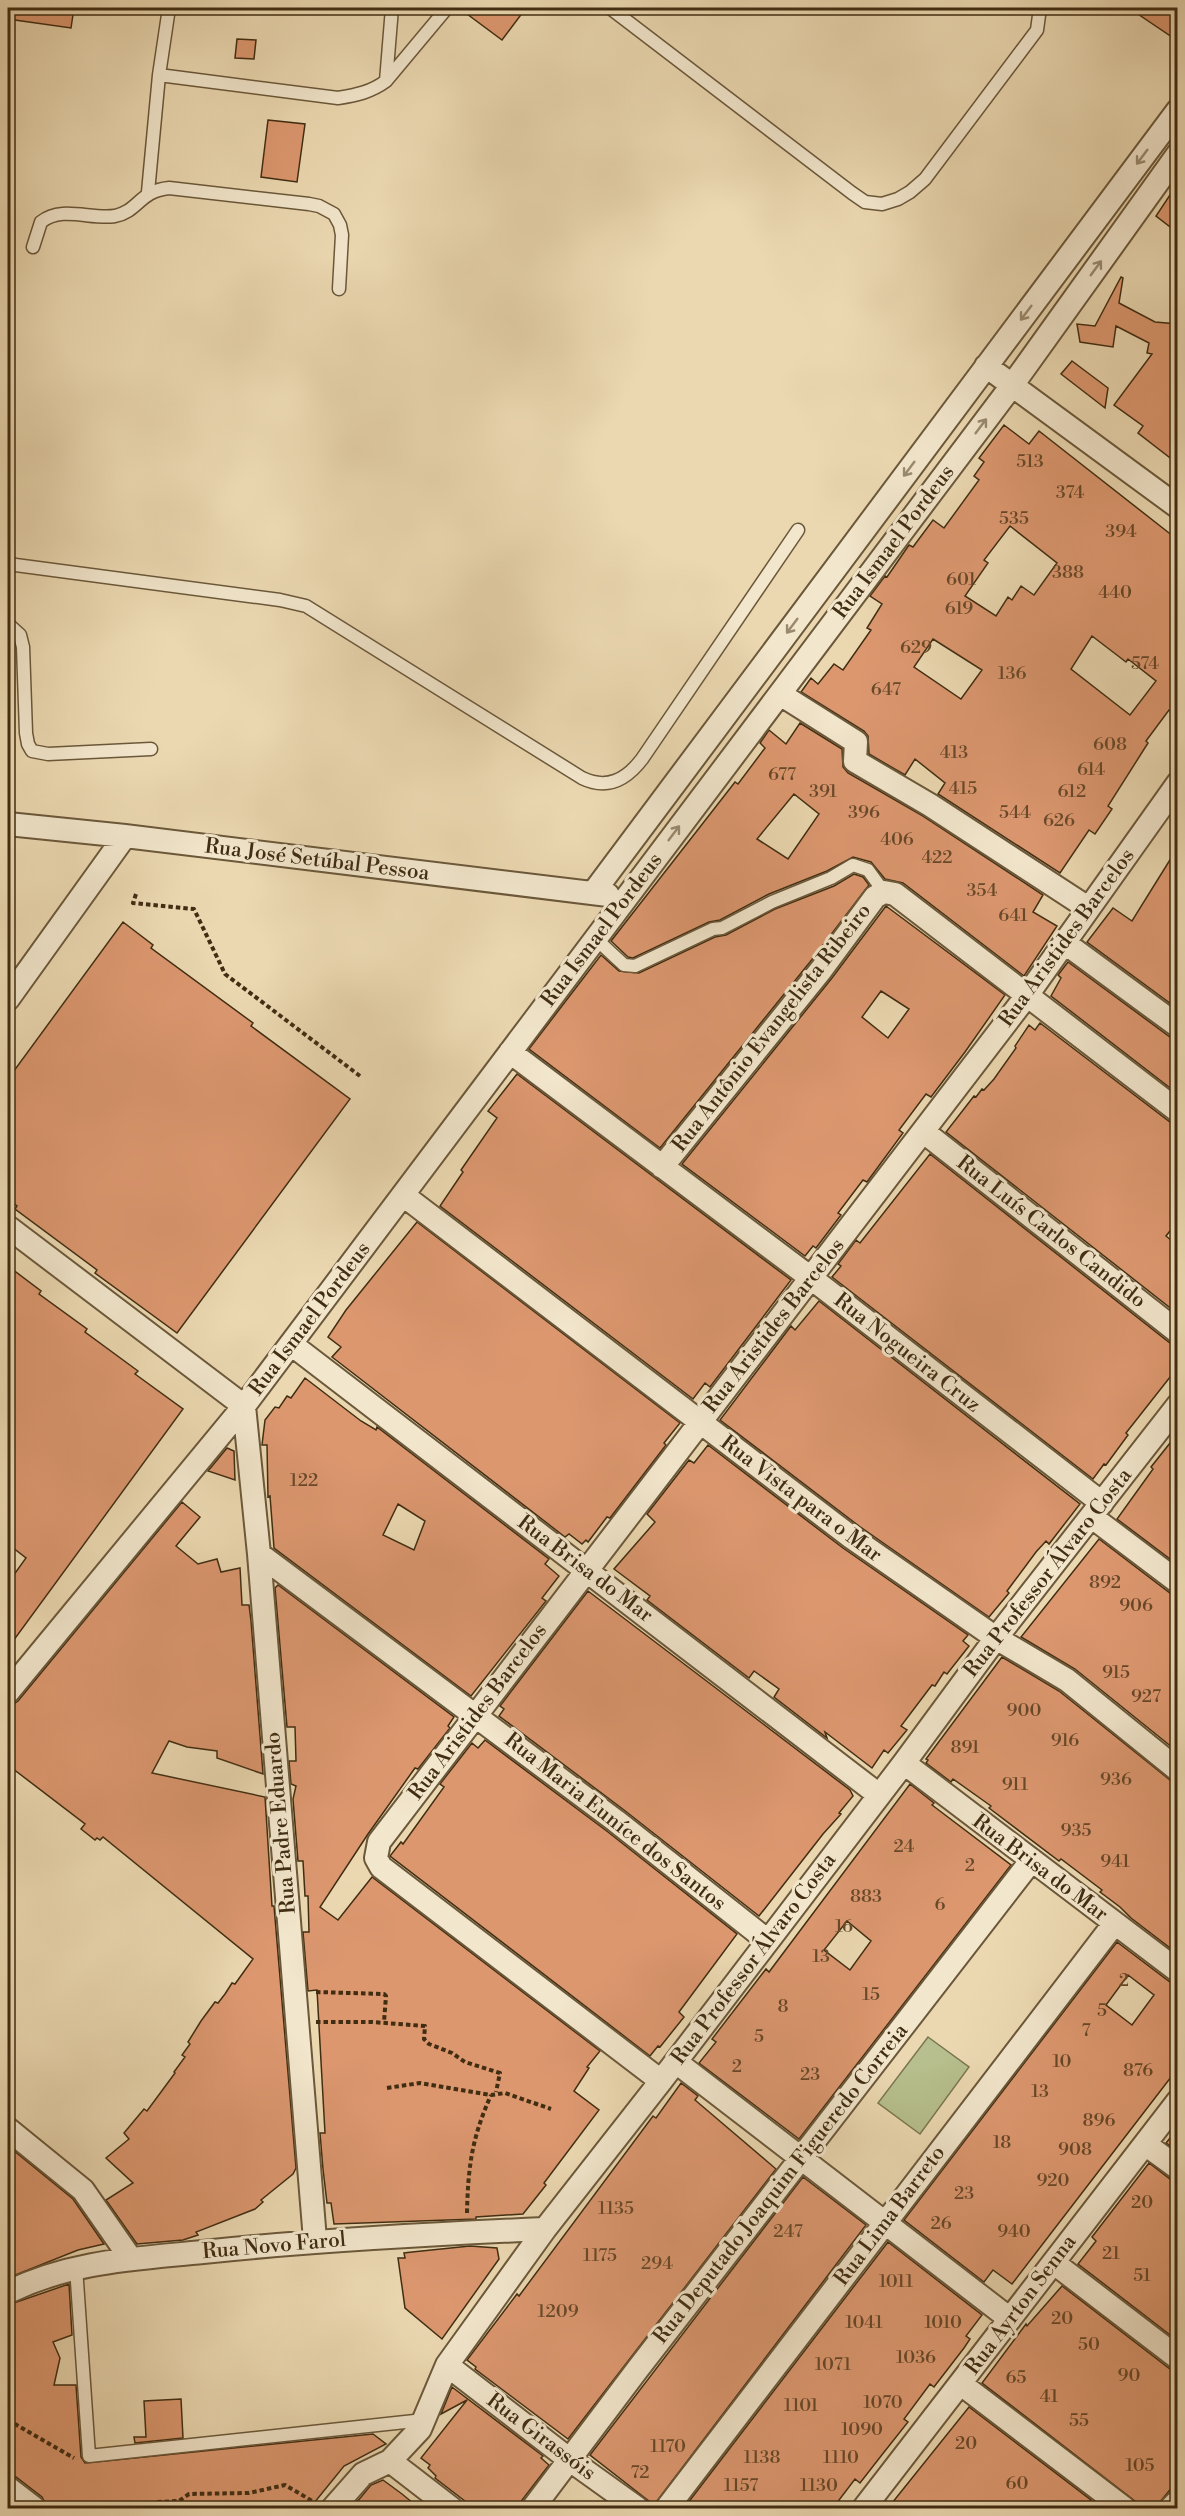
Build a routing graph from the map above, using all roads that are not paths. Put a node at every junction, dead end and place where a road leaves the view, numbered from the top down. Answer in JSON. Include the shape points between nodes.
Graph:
{"nodes":[{"id":1,"x":169,"y":8,"type":"edge"},
{"id":2,"x":392,"y":8,"type":"edge"},
{"id":3,"x":447,"y":8,"type":"edge"},
{"id":4,"x":610,"y":8,"type":"edge"},
{"id":5,"x":1040,"y":8,"type":"edge"},
{"id":6,"x":159,"y":75,"type":"junction"},
{"id":7,"x":386,"y":81,"type":"junction"},
{"id":8,"x":1178,"y":110,"type":"edge"},
{"id":9,"x":1178,"y":154,"type":"edge"},
{"id":10,"x":148,"y":192,"type":"junction"},
{"id":11,"x":33,"y":247,"type":"dead end"},
{"id":12,"x":339,"y":289,"type":"dead end"},
{"id":13,"x":986,"y":366,"type":"junction"},
{"id":14,"x":1012,"y":384,"type":"junction"},
{"id":15,"x":1178,"y":507,"type":"edge"},
{"id":16,"x":798,"y":530,"type":"dead end"},
{"id":17,"x":8,"y":564,"type":"edge"},
{"id":18,"x":8,"y":624,"type":"edge"},
{"id":19,"x":780,"y":694,"type":"junction"},
{"id":20,"x":151,"y":749,"type":"dead end"},
{"id":21,"x":1178,"y":783,"type":"edge"},
{"id":22,"x":8,"y":824,"type":"edge"},
{"id":23,"x":125,"y":836,"type":"junction"},
{"id":24,"x":884,"y":892,"type":"junction"},
{"id":25,"x":593,"y":893,"type":"junction"},
{"id":26,"x":627,"y":897,"type":"junction"},
{"id":27,"x":1088,"y":908,"type":"junction"},
{"id":28,"x":596,"y":939,"type":"junction"},
{"id":29,"x":1065,"y":944,"type":"junction"},
{"id":30,"x":1028,"y":994,"type":"junction"},
{"id":31,"x":8,"y":999,"type":"edge"},
{"id":32,"x":1178,"y":1026,"type":"edge"},
{"id":33,"x":510,"y":1052,"type":"junction"},
{"id":34,"x":1178,"y":1111,"type":"edge"},
{"id":35,"x":924,"y":1132,"type":"junction"},
{"id":36,"x":662,"y":1167,"type":"junction"},
{"id":37,"x":403,"y":1195,"type":"junction"},
{"id":38,"x":8,"y":1227,"type":"edge"},
{"id":39,"x":811,"y":1278,"type":"junction"},
{"id":40,"x":1178,"y":1332,"type":"edge"},
{"id":41,"x":291,"y":1344,"type":"junction"},
{"id":42,"x":1178,"y":1405,"type":"edge"},
{"id":43,"x":244,"y":1406,"type":"junction"},
{"id":44,"x":699,"y":1423,"type":"junction"},
{"id":45,"x":1097,"y":1510,"type":"junction"},
{"id":46,"x":259,"y":1554,"type":"junction"},
{"id":47,"x":587,"y":1570,"type":"junction"},
{"id":48,"x":1178,"y":1582,"type":"edge"},
{"id":49,"x":996,"y":1638,"type":"junction"},
{"id":50,"x":11,"y":1679,"type":"edge"},
{"id":51,"x":477,"y":1716,"type":"junction"},
{"id":52,"x":904,"y":1763,"type":"junction"},
{"id":53,"x":1178,"y":1770,"type":"edge"},
{"id":54,"x":879,"y":1795,"type":"junction"},
{"id":55,"x":1031,"y":1861,"type":"junction"},
{"id":56,"x":1114,"y":1924,"type":"junction"},
{"id":57,"x":768,"y":1941,"type":"junction"},
{"id":58,"x":1178,"y":1971,"type":"edge"},
{"id":59,"x":676,"y":2062,"type":"junction"},
{"id":60,"x":662,"y":2080,"type":"junction"},
{"id":61,"x":1178,"y":2101,"type":"edge"},
{"id":62,"x":8,"y":2129,"type":"edge"},
{"id":63,"x":1145,"y":2144,"type":"junction"},
{"id":64,"x":800,"y":2158,"type":"junction"},
{"id":65,"x":1178,"y":2168,"type":"edge"},
{"id":66,"x":884,"y":2223,"type":"junction"},
{"id":67,"x":546,"y":2229,"type":"junction"},
{"id":68,"x":315,"y":2240,"type":"junction"},
{"id":69,"x":131,"y":2259,"type":"junction"},
{"id":70,"x":1054,"y":2263,"type":"junction"},
{"id":71,"x":76,"y":2267,"type":"junction"},
{"id":72,"x":8,"y":2292,"type":"edge"},
{"id":73,"x":1010,"y":2319,"type":"junction"},
{"id":74,"x":1178,"y":2358,"type":"edge"},
{"id":75,"x":447,"y":2365,"type":"junction"},
{"id":76,"x":961,"y":2384,"type":"junction"},
{"id":77,"x":424,"y":2420,"type":"junction"},
{"id":78,"x":570,"y":2460,"type":"junction"},
{"id":79,"x":390,"y":2461,"type":"junction"},
{"id":80,"x":8,"y":2488,"type":"edge"},
{"id":81,"x":1178,"y":2500,"type":"edge"},
{"id":82,"x":324,"y":2506,"type":"edge"},
{"id":83,"x":870,"y":2506,"type":"edge"},
{"id":84,"x":34,"y":2508,"type":"edge"},
{"id":85,"x":451,"y":2508,"type":"edge"},
{"id":86,"x":533,"y":2508,"type":"edge"},
{"id":87,"x":637,"y":2508,"type":"edge"},
{"id":88,"x":667,"y":2508,"type":"edge"},
{"id":89,"x":1124,"y":2508,"type":"edge"},
{"id":90,"x":1171,"y":2508,"type":"edge"}],
"edges":[{"from":1,"to":6,"type":"lane"},
{"from":2,"to":7,"type":"lane"},
{"from":3,"to":7,"type":"lane"},
{"from":4,"to":5,"type":"lane","via":[[852,193],[865,201],[882,204],[898,199],[925,179],[1037,30]]},
{"from":6,"to":7,"type":"lane","via":[[338,98],[374,90]]},
{"from":6,"to":10,"type":"lane"},
{"from":8,"to":13,"type":"street","name":"Rua Ismael Pordeus","one_way":true},
{"from":14,"to":9,"type":"street","name":"Rua Ismael Pordeus","one_way":true},
{"from":10,"to":11,"type":"lane","via":[[118,215],[52,215],[41,222]]},
{"from":10,"to":12,"type":"lane","via":[[175,188],[320,206],[334,214],[340,225]]},
{"from":13,"to":14,"type":"street"},
{"from":13,"to":25,"type":"street","name":"Rua Ismael Pordeus","one_way":true},
{"from":14,"to":15,"type":"street"},
{"from":19,"to":14,"type":"street","name":"Rua Ismael Pordeus","one_way":true},
{"from":16,"to":17,"type":"lane","via":[[642,759],[633,770],[609,784],[594,784],[582,778],[306,606]]},
{"from":18,"to":20,"type":"lane","via":[[21,635],[26,733],[32,751],[48,754]]},
{"from":26,"to":19,"type":"street","name":"Rua Ismael Pordeus","one_way":true},
{"from":19,"to":27,"type":"street","via":[[856,742],[855,761]]},
{"from":21,"to":27,"type":"street","name":"Rua Aristides Barcelos"},
{"from":22,"to":23,"type":"street","name":"Rua José Setúbal Pessoa"},
{"from":23,"to":25,"type":"street","name":"Rua José Setúbal Pessoa"},
{"from":23,"to":31,"type":"street"},
{"from":24,"to":28,"type":"lane","via":[[868,870],[853,865],[635,966],[624,965]]},
{"from":24,"to":30,"type":"street","via":[[895,894]]},
{"from":24,"to":36,"type":"street","name":"Rua Antônio Evangelista Ribeiro","via":[[875,897]]},
{"from":25,"to":26,"type":"street","name":"Rua José Setúbal Pessoa"},
{"from":26,"to":28,"type":"street","name":"Rua Ismael Pordeus"},
{"from":27,"to":29,"type":"street","name":"Rua Aristides Barcelos"},
{"from":28,"to":33,"type":"street","name":"Rua Ismael Pordeus"},
{"from":29,"to":30,"type":"street","name":"Rua Aristides Barcelos"},
{"from":29,"to":32,"type":"street"},
{"from":30,"to":34,"type":"street"},
{"from":30,"to":35,"type":"street","name":"Rua Aristides Barcelos"},
{"from":33,"to":36,"type":"street","name":"Rua Nogueira Cruz"},
{"from":33,"to":37,"type":"street","name":"Rua Ismael Pordeus"},
{"from":35,"to":39,"type":"street","name":"Rua Aristides Barcelos"},
{"from":35,"to":40,"type":"street","name":"Rua Luís Carlos Candido"},
{"from":36,"to":39,"type":"street","name":"Rua Nogueira Cruz"},
{"from":37,"to":41,"type":"street","name":"Rua Ismael Pordeus"},
{"from":37,"to":44,"type":"street","name":"Rua Vista para o Mar"},
{"from":38,"to":43,"type":"street"},
{"from":39,"to":44,"type":"street","name":"Rua Aristides Barcelos"},
{"from":39,"to":45,"type":"street","name":"Rua Nogueira Cruz"},
{"from":41,"to":43,"type":"street","name":"Rua Ismael Pordeus"},
{"from":41,"to":47,"type":"street","name":"Rua Brisa do Mar"},
{"from":42,"to":45,"type":"street","name":"Rua Professor Álvaro Costa"},
{"from":43,"to":46,"type":"street","name":"Rua Padre Eduardo"},
{"from":43,"to":50,"type":"street","name":"Rua Ismael Pordeus"},
{"from":44,"to":47,"type":"street","name":"Rua Aristides Barcelos"},
{"from":44,"to":49,"type":"street","name":"Rua Vista para o Mar","via":[[851,1537]]},
{"from":45,"to":48,"type":"street","name":"Rua Nogueira Cruz"},
{"from":45,"to":49,"type":"street","name":"Rua Professor Álvaro Costa"},
{"from":46,"to":51,"type":"street","name":"Rua Maria Euníce dos Santos"},
{"from":46,"to":68,"type":"street","name":"Rua Padre Eduardo"},
{"from":47,"to":51,"type":"street","name":"Rua Aristides Barcelos"},
{"from":47,"to":54,"type":"street","name":"Rua Brisa do Mar"},
{"from":49,"to":52,"type":"street","name":"Rua Professor Álvaro Costa"},
{"from":49,"to":53,"type":"street","name":"Rua Vista para o Mar","via":[[1067,1680]]},
{"from":51,"to":57,"type":"street","name":"Rua Maria Euníce dos Santos"},
{"from":51,"to":60,"type":"street","name":"Rua Aristides Barcelos","via":[[379,1842],[376,1858],[381,1867]]},
{"from":52,"to":54,"type":"street","name":"Rua Professor Álvaro Costa"},
{"from":52,"to":55,"type":"street","name":"Rua Brisa do Mar"},
{"from":54,"to":57,"type":"street","name":"Rua Professor Álvaro Costa"},
{"from":55,"to":56,"type":"street","name":"Rua Brisa do Mar"},
{"from":55,"to":64,"type":"street","name":"Rua Deputado Joaquim Figueredo Correia"},
{"from":56,"to":58,"type":"street","name":"Rua Brisa do Mar"},
{"from":56,"to":66,"type":"street","name":"Rua Lima Barreto"},
{"from":57,"to":59,"type":"street","name":"Rua Professor Álvaro Costa"},
{"from":59,"to":60,"type":"street","name":"Rua Professor Álvaro Costa"},
{"from":59,"to":64,"type":"street"},
{"from":60,"to":67,"type":"street","name":"Rua Professor Álvaro Costa"},
{"from":61,"to":63,"type":"street","name":"Rua Ayrton Senna"},
{"from":62,"to":69,"type":"street","via":[[83,2190]]},
{"from":63,"to":65,"type":"street"},
{"from":63,"to":70,"type":"street","name":"Rua Ayrton Senna"},
{"from":64,"to":66,"type":"street"},
{"from":64,"to":78,"type":"street","name":"Rua Deputado Joaquim Figueredo Correia"},
{"from":66,"to":73,"type":"street"},
{"from":66,"to":88,"type":"street","name":"Rua Lima Barreto"},
{"from":67,"to":68,"type":"street","name":"Rua Novo Farol"},
{"from":67,"to":75,"type":"street","name":"Rua Professor Álvaro Costa"},
{"from":68,"to":69,"type":"street","name":"Rua Novo Farol"},
{"from":69,"to":71,"type":"street","name":"Rua Novo Farol"},
{"from":70,"to":73,"type":"street","name":"Rua Ayrton Senna"},
{"from":70,"to":74,"type":"street"},
{"from":71,"to":72,"type":"street","name":"Rua Novo Farol"},
{"from":71,"to":77,"type":"lane","via":[[89,2456]]},
{"from":73,"to":76,"type":"street","name":"Rua Ayrton Senna"},
{"from":75,"to":77,"type":"street","name":"Rua Professor Álvaro Costa"},
{"from":75,"to":78,"type":"street","name":"Rua Girassóis"},
{"from":76,"to":83,"type":"street","name":"Rua Ayrton Senna"},
{"from":76,"to":89,"type":"street"},
{"from":77,"to":79,"type":"street","name":"Rua Professor Álvaro Costa"},
{"from":78,"to":86,"type":"street","name":"Rua Deputado Joaquim Figueredo Correia"},
{"from":78,"to":87,"type":"street","name":"Rua Girassóis"},
{"from":79,"to":82,"type":"street","name":"Rua Professor Álvaro Costa","via":[[363,2474]]},
{"from":79,"to":85,"type":"street"},
{"from":80,"to":84,"type":"street"},
{"from":81,"to":90,"type":"street"}]}
